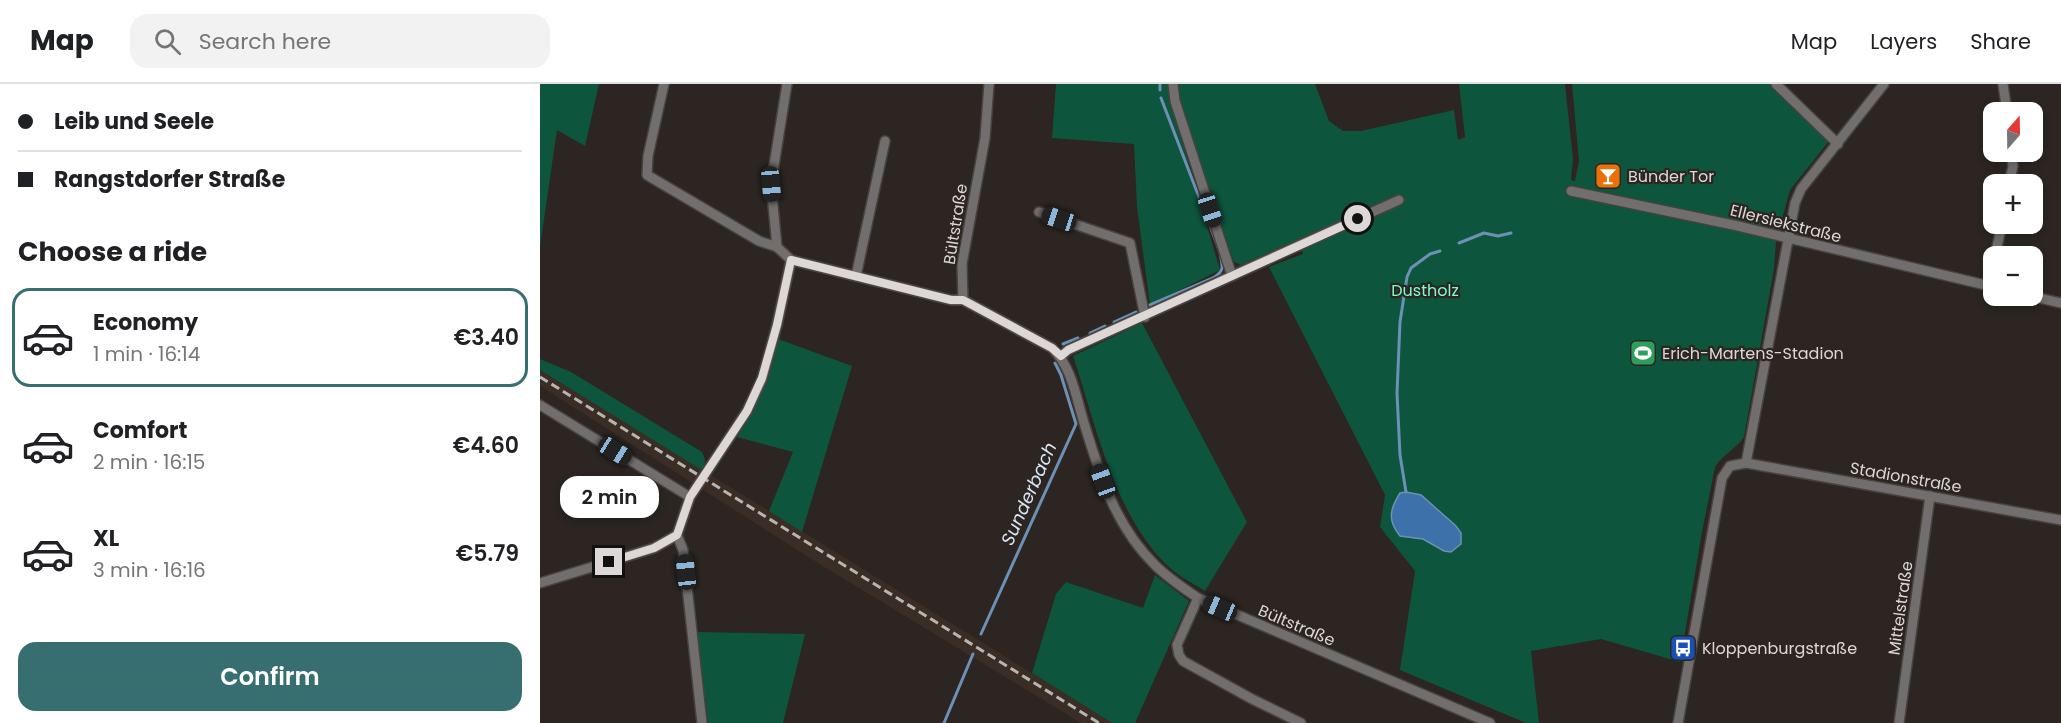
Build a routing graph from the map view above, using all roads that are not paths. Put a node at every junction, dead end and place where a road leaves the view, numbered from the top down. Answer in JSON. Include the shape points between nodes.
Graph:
{"nodes":[{"id":1,"x":664,"y":84,"type":"edge"},
{"id":2,"x":787,"y":84,"type":"edge"},
{"id":3,"x":988,"y":84,"type":"edge"},
{"id":4,"x":1173,"y":84,"type":"edge"},
{"id":5,"x":1776,"y":84,"type":"edge"},
{"id":6,"x":1884,"y":84,"type":"edge"},
{"id":7,"x":2003,"y":84,"type":"edge"},
{"id":8,"x":2006,"y":102,"type":"edge"},
{"id":9,"x":885,"y":141,"type":"dead end"},
{"id":10,"x":1838,"y":144,"type":"junction"},
{"id":11,"x":1572,"y":191,"type":"dead end"},
{"id":12,"x":1399,"y":200,"type":"dead end"},
{"id":13,"x":1039,"y":212,"type":"dead end"},
{"id":14,"x":1788,"y":240,"type":"junction"},
{"id":15,"x":777,"y":247,"type":"junction"},
{"id":16,"x":791,"y":260,"type":"junction"},
{"id":17,"x":856,"y":276,"type":"junction"},
{"id":18,"x":1232,"y":276,"type":"junction"},
{"id":19,"x":1983,"y":285,"type":"edge"},
{"id":20,"x":2043,"y":299,"type":"edge"},
{"id":21,"x":963,"y":300,"type":"junction"},
{"id":22,"x":2061,"y":303,"type":"edge"},
{"id":23,"x":1145,"y":316,"type":"junction"},
{"id":24,"x":1061,"y":356,"type":"junction"},
{"id":25,"x":540,"y":405,"type":"edge"},
{"id":26,"x":1746,"y":463,"type":"junction"},
{"id":27,"x":1930,"y":496,"type":"junction"},
{"id":28,"x":690,"y":497,"type":"junction"},
{"id":29,"x":2061,"y":520,"type":"edge"},
{"id":30,"x":677,"y":535,"type":"junction"},
{"id":31,"x":540,"y":583,"type":"edge"},
{"id":32,"x":1198,"y":598,"type":"junction"},
{"id":33,"x":702,"y":723,"type":"edge"},
{"id":34,"x":1301,"y":723,"type":"edge"},
{"id":35,"x":1490,"y":723,"type":"edge"},
{"id":36,"x":1678,"y":723,"type":"edge"},
{"id":37,"x":1899,"y":723,"type":"edge"}],
"edges":[{"from":1,"to":15,"type":"street","via":[[647,175],[759,241]]},
{"from":2,"to":15,"type":"street","via":[[771,184]]},
{"from":3,"to":21,"type":"street","name":"Bültstraße","via":[[985,138],[962,264]]},
{"from":4,"to":18,"type":"street","via":[[1175,101]]},
{"from":5,"to":10,"type":"street"},
{"from":6,"to":10,"type":"street"},
{"from":7,"to":8,"type":"street"},
{"from":9,"to":17,"type":"street"},
{"from":10,"to":14,"type":"street","via":[[1801,189]]},
{"from":11,"to":14,"type":"street","name":"Ellersiekstraße"},
{"from":12,"to":18,"type":"street"},
{"from":13,"to":23,"type":"street","via":[[1130,243]]},
{"from":14,"to":19,"type":"street","name":"Ellersiekstraße"},
{"from":14,"to":26,"type":"street"},
{"from":15,"to":16,"type":"street"},
{"from":16,"to":17,"type":"street"},
{"from":16,"to":28,"type":"street","via":[[762,378],[747,411]]},
{"from":17,"to":21,"type":"street"},
{"from":18,"to":23,"type":"street"},
{"from":20,"to":22,"type":"street"},
{"from":21,"to":24,"type":"street"},
{"from":23,"to":24,"type":"street"},
{"from":24,"to":32,"type":"street","name":"Bültstraße","via":[[1096,464],[1121,520],[1155,565]]},
{"from":25,"to":28,"type":"street"},
{"from":26,"to":27,"type":"street","name":"Stadionstraße"},
{"from":26,"to":36,"type":"street","via":[[1730,466],[1722,478]]},
{"from":27,"to":29,"type":"street","name":"Stadionstraße"},
{"from":27,"to":37,"type":"street","name":"Mittelstraße"},
{"from":28,"to":30,"type":"street"},
{"from":30,"to":31,"type":"street","via":[[654,548]]},
{"from":30,"to":33,"type":"street","via":[[683,550]]},
{"from":32,"to":34,"type":"street","via":[[1177,645],[1183,661]]},
{"from":32,"to":35,"type":"street","name":"Bültstraße"}]}
